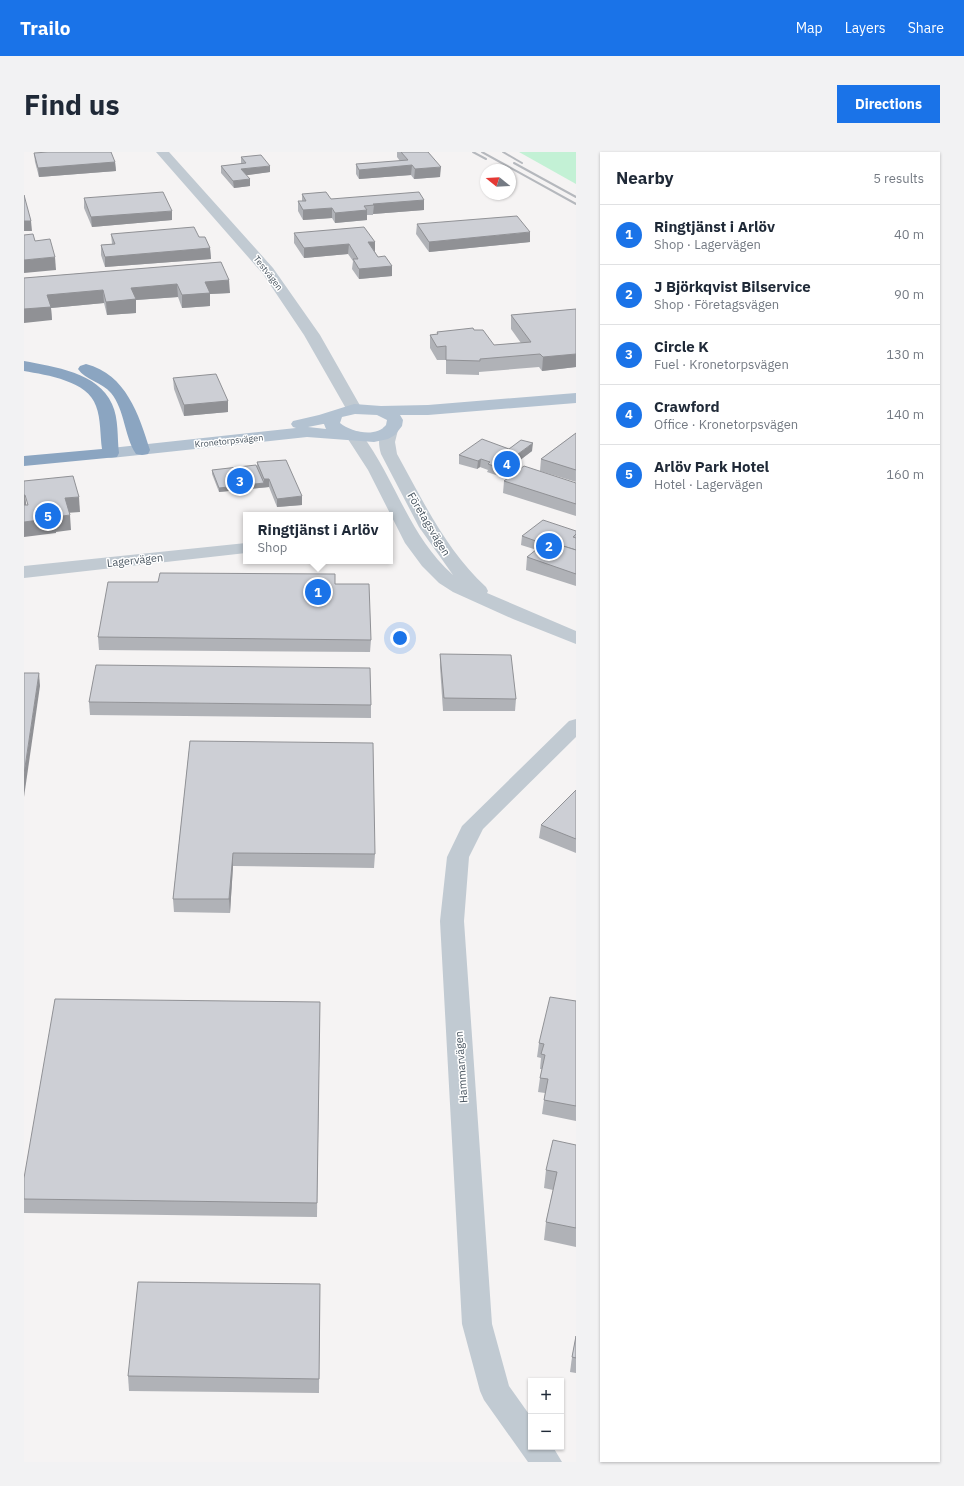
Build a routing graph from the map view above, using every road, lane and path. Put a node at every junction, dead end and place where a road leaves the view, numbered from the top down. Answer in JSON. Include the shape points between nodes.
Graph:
{"nodes":[{"id":1,"x":162,"y":152,"type":"edge"},
{"id":2,"x":24,"y":353,"type":"edge"},
{"id":3,"x":24,"y":366,"type":"edge"},
{"id":4,"x":576,"y":398,"type":"edge"},
{"id":5,"x":576,"y":407,"type":"edge"},
{"id":6,"x":354,"y":409,"type":"junction"},
{"id":7,"x":380,"y":411,"type":"junction"},
{"id":8,"x":336,"y":414,"type":"junction"},
{"id":9,"x":392,"y":428,"type":"junction"},
{"id":10,"x":350,"y":435,"type":"junction"},
{"id":11,"x":140,"y":445,"type":"junction"},
{"id":12,"x":110,"y":447,"type":"junction"},
{"id":13,"x":24,"y":450,"type":"edge"},
{"id":14,"x":24,"y":461,"type":"edge"},
{"id":15,"x":429,"y":526,"type":"junction"},
{"id":16,"x":398,"y":530,"type":"edge"},
{"id":17,"x":243,"y":548,"type":"edge"},
{"id":18,"x":24,"y":572,"type":"edge"},
{"id":19,"x":495,"y":604,"type":"junction"},
{"id":20,"x":576,"y":638,"type":"edge"},
{"id":21,"x":576,"y":725,"type":"edge"},
{"id":22,"x":528,"y":1438,"type":"edge"},
{"id":23,"x":537,"y":1450,"type":"edge"},
{"id":24,"x":546,"y":1462,"type":"edge"}],
"edges":[{"from":1,"to":6,"type":"street","name":"Testvägen","via":[[268,270],[312,336]]},
{"from":2,"to":11,"type":"highway","via":[[79,366],[100,377],[118,391]]},
{"from":3,"to":12,"type":"highway","via":[[73,378],[95,391],[104,403]]},
{"from":4,"to":7,"type":"main road","via":[[428,410]]},
{"from":5,"to":9,"type":"main road","via":[[434,420]]},
{"from":6,"to":7,"type":"main road","name":"Kronetorpsvägen"},
{"from":6,"to":8,"type":"main road","name":"Kronetorpsvägen"},
{"from":7,"to":9,"type":"main road","via":[[395,421]]},
{"from":8,"to":10,"type":"main road","via":[[332,425]]},
{"from":8,"to":11,"type":"main road","name":"Kronetorpsvägen","via":[[310,423]]},
{"from":9,"to":10,"type":"main road","name":"Kronetorpsvägen","via":[[374,436]]},
{"from":9,"to":15,"type":"street","name":"Företagsvägen","via":[[386,438],[389,454]]},
{"from":10,"to":11,"type":"main road","name":"Kronetorpsvägen","via":[[307,432]]},
{"from":10,"to":16,"type":"street","name":"Företagsvägen","via":[[362,446],[392,498]]},
{"from":11,"to":12,"type":"main road","name":"Kronetorpsvägen"},
{"from":12,"to":13,"type":"highway"},
{"from":12,"to":14,"type":"highway"},
{"from":15,"to":16,"type":"street"},
{"from":15,"to":19,"type":"street","name":"Företagsvägen","via":[[446,554],[473,586]]},
{"from":16,"to":19,"type":"street","name":"Företagsvägen","via":[[447,580]]},
{"from":17,"to":18,"type":"street","name":"Lagervägen"},
{"from":19,"to":20,"type":"street","name":"Företagsvägen","via":[[537,624]]},
{"from":21,"to":22,"type":"street","name":"Hammarvägen","via":[[473,826],[458,857],[452,921],[477,1324],[495,1391]]},
{"from":23,"to":24,"type":"street"}]}
